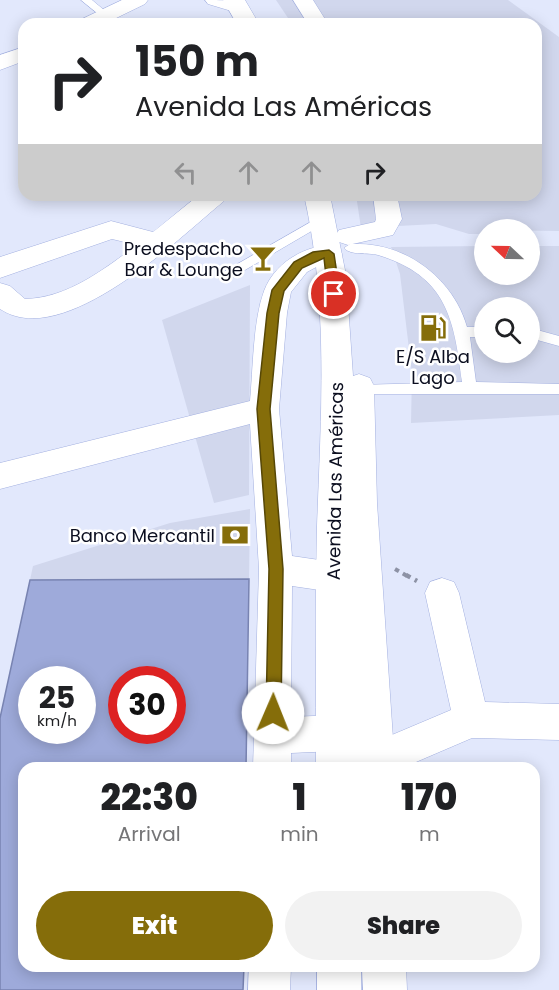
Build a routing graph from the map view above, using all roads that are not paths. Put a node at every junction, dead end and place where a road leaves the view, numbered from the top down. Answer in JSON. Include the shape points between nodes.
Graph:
{"nodes":[{"id":1,"x":86,"y":0,"type":"edge"},
{"id":2,"x":138,"y":0,"type":"edge"},
{"id":3,"x":215,"y":0,"type":"edge"},
{"id":4,"x":303,"y":0,"type":"edge"},
{"id":5,"x":240,"y":10,"type":"edge"},
{"id":6,"x":95,"y":18,"type":"edge"},
{"id":7,"x":100,"y":18,"type":"edge"},
{"id":8,"x":314,"y":18,"type":"edge"},
{"id":9,"x":18,"y":56,"type":"edge"},
{"id":10,"x":0,"y":63,"type":"edge"},
{"id":11,"x":207,"y":201,"type":"edge"},
{"id":12,"x":386,"y":201,"type":"edge"},
{"id":13,"x":335,"y":225,"type":"edge"},
{"id":14,"x":156,"y":242,"type":"junction"},
{"id":15,"x":0,"y":269,"type":"edge"},
{"id":16,"x":224,"y":277,"type":"dead end"},
{"id":17,"x":0,"y":293,"type":"edge"},
{"id":18,"x":461,"y":332,"type":"junction"},
{"id":19,"x":474,"y":332,"type":"edge"},
{"id":20,"x":540,"y":336,"type":"edge"},
{"id":21,"x":559,"y":341,"type":"edge"},
{"id":22,"x":470,"y":387,"type":"junction"},
{"id":23,"x":559,"y":389,"type":"edge"},
{"id":24,"x":359,"y":390,"type":"junction"},
{"id":25,"x":264,"y":409,"type":"junction"},
{"id":26,"x":0,"y":476,"type":"edge"},
{"id":27,"x":276,"y":569,"type":"junction"},
{"id":28,"x":333,"y":577,"type":"junction"},
{"id":29,"x":442,"y":593,"type":"road end"},
{"id":30,"x":471,"y":720,"type":"junction"},
{"id":31,"x":559,"y":722,"type":"edge"},
{"id":32,"x":336,"y":751,"type":"edge"},
{"id":33,"x":273,"y":752,"type":"edge"},
{"id":34,"x":374,"y":762,"type":"edge"},
{"id":35,"x":378,"y":762,"type":"edge"},
{"id":36,"x":270,"y":972,"type":"edge"},
{"id":37,"x":339,"y":972,"type":"edge"},
{"id":38,"x":384,"y":972,"type":"edge"},
{"id":39,"x":269,"y":990,"type":"edge"},
{"id":40,"x":339,"y":990,"type":"edge"},
{"id":41,"x":385,"y":990,"type":"edge"}],
"edges":[{"from":1,"to":6,"type":"lane"},
{"from":2,"to":7,"type":"street"},
{"from":3,"to":5,"type":"street"},
{"from":4,"to":8,"type":"street"},
{"from":9,"to":10,"type":"street"},
{"from":11,"to":14,"type":"street"},
{"from":12,"to":13,"type":"street","via":[[389,219],[384,229]]},
{"from":13,"to":16,"type":"lane"},
{"from":13,"to":18,"type":"lane","via":[[421,269],[453,305]]},
{"from":13,"to":24,"type":"street","name":"Avenida Las Américas"},
{"from":13,"to":25,"type":"street","via":[[317,255],[298,265],[278,290]]},
{"from":13,"to":28,"type":"street","name":"Avenida Las Américas","via":[[337,407]]},
{"from":14,"to":15,"type":"street","via":[[111,230]]},
{"from":14,"to":17,"type":"street","via":[[107,279],[74,299],[49,308],[28,310],[11,305]]},
{"from":18,"to":19,"type":"lane"},
{"from":18,"to":22,"type":"lane"},
{"from":20,"to":21,"type":"lane"},
{"from":22,"to":23,"type":"lane"},
{"from":22,"to":24,"type":"lane"},
{"from":24,"to":34,"type":"street","name":"Avenida Las Américas","via":[[360,503]]},
{"from":25,"to":26,"type":"street"},
{"from":25,"to":27,"type":"street"},
{"from":27,"to":28,"type":"street"},
{"from":27,"to":33,"type":"street"},
{"from":28,"to":32,"type":"street","name":"Avenida Las Américas"},
{"from":29,"to":30,"type":"street"},
{"from":30,"to":31,"type":"street"},
{"from":30,"to":35,"type":"street"},
{"from":32,"to":33,"type":"street"},
{"from":36,"to":39,"type":"street"},
{"from":37,"to":40,"type":"street"},
{"from":38,"to":41,"type":"street"}]}
